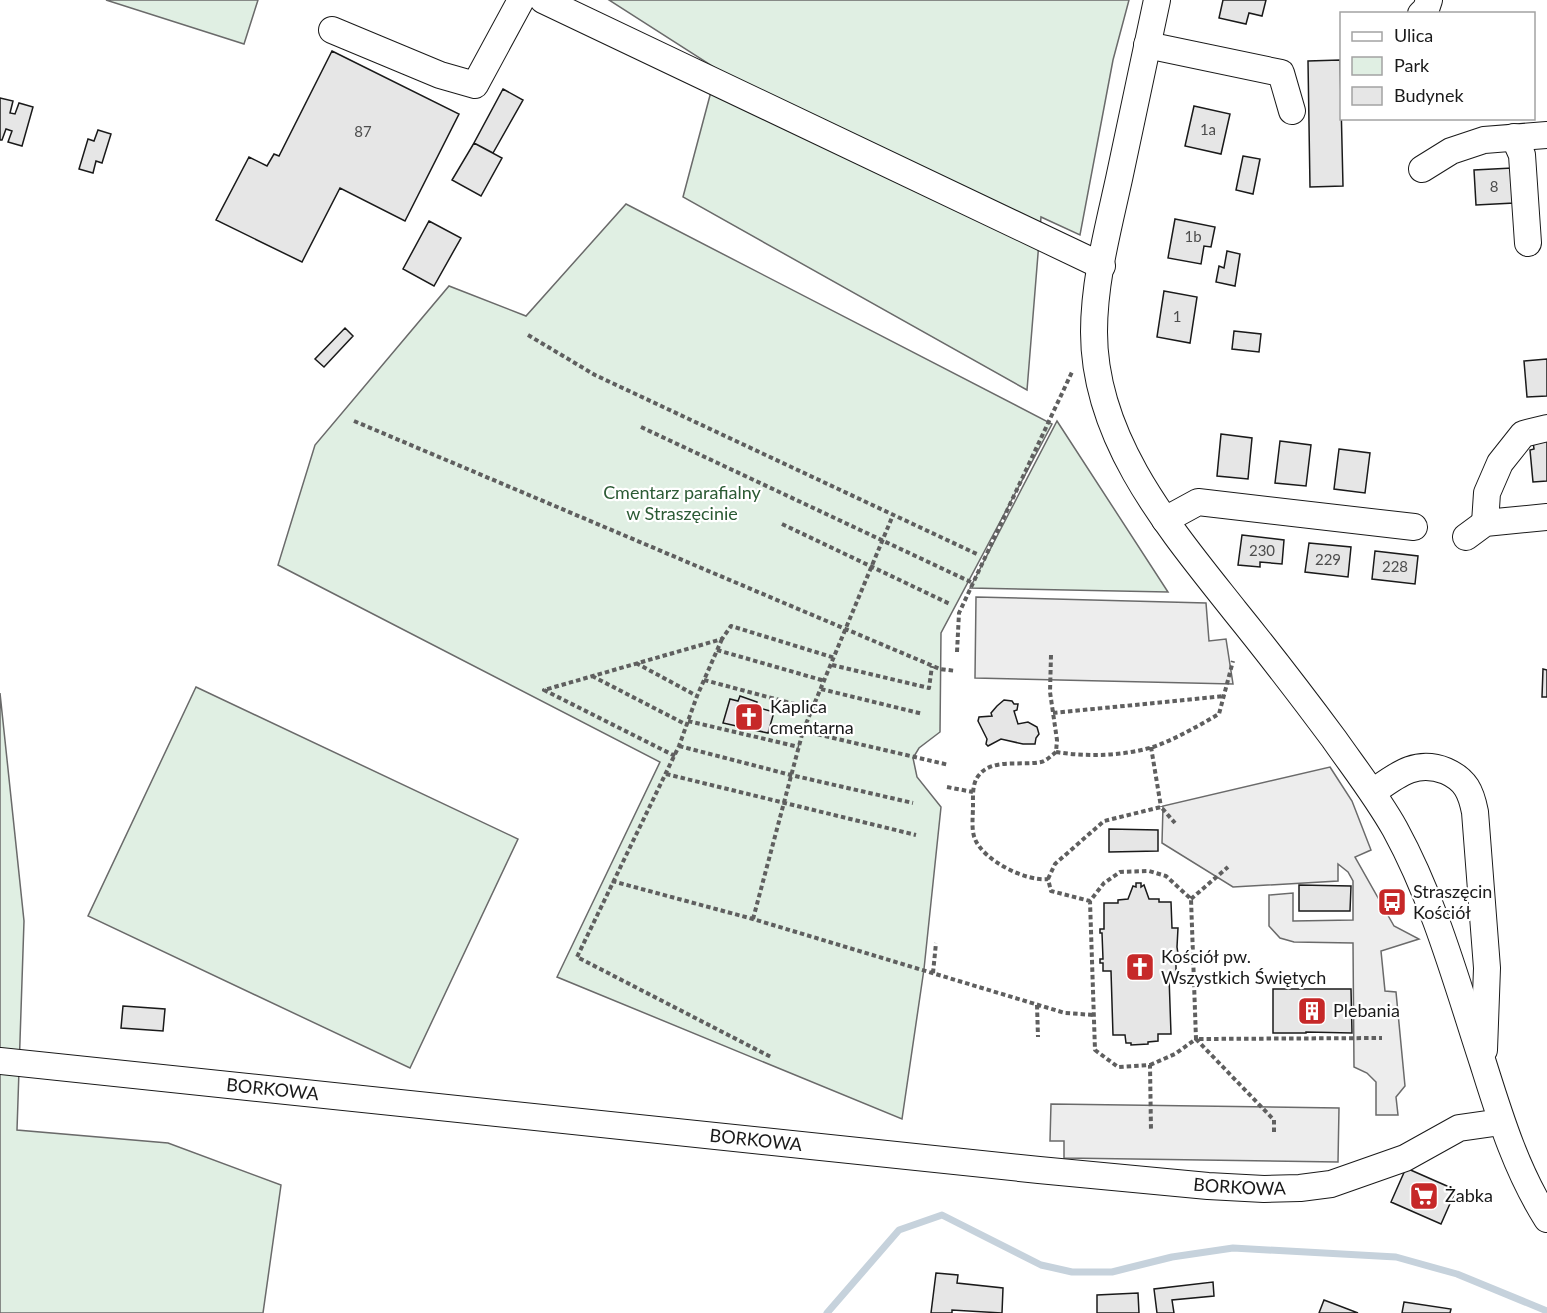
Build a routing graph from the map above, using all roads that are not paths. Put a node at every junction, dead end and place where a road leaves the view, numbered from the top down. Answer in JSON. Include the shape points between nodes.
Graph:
{"nodes":[{"id":1,"x":521,"y":0,"type":"edge"},
{"id":2,"x":543,"y":0,"type":"edge"},
{"id":3,"x":1157,"y":0,"type":"edge"},
{"id":4,"x":332,"y":30,"type":"dead end"},
{"id":5,"x":1147,"y":45,"type":"junction"},
{"id":6,"x":1292,"y":111,"type":"dead end"},
{"id":7,"x":1547,"y":135,"type":"edge"},
{"id":8,"x":1514,"y":137,"type":"junction"},
{"id":9,"x":1422,"y":169,"type":"dead end"},
{"id":10,"x":1528,"y":243,"type":"dead end"},
{"id":11,"x":1101,"y":266,"type":"junction"},
{"id":12,"x":1547,"y":428,"type":"edge"},
{"id":13,"x":1547,"y":517,"type":"edge"},
{"id":14,"x":1165,"y":520,"type":"junction"},
{"id":15,"x":1414,"y":528,"type":"dead end"},
{"id":16,"x":1373,"y":792,"type":"junction"},
{"id":17,"x":5,"y":1062,"type":"edge"},
{"id":18,"x":1483,"y":1065,"type":"junction"},
{"id":19,"x":1501,"y":1122,"type":"junction"},
{"id":20,"x":1547,"y":1219,"type":"edge"}],
"edges":[{"from":1,"to":4,"type":"street","via":[[475,85],[440,75]]},
{"from":2,"to":11,"type":"street"},
{"from":3,"to":5,"type":"street"},
{"from":5,"to":6,"type":"street","via":[[1281,73]]},
{"from":5,"to":11,"type":"street"},
{"from":7,"to":8,"type":"street"},
{"from":8,"to":9,"type":"street","via":[[1462,147]]},
{"from":8,"to":10,"type":"street","via":[[1522,155]]},
{"from":11,"to":14,"type":"street","via":[[1094,333],[1096,369],[1112,425],[1135,473]]},
{"from":12,"to":13,"type":"street","via":[[1523,434],[1500,463],[1475,530]]},
{"from":14,"to":15,"type":"street","via":[[1198,502]]},
{"from":14,"to":16,"type":"street"},
{"from":16,"to":18,"type":"street","via":[[1424,891]]},
{"from":16,"to":18,"type":"street","via":[[1405,772],[1431,765],[1458,777],[1472,796],[1487,968]]},
{"from":17,"to":19,"type":"street","name":"BORKOWA","via":[[1071,1174],[1264,1189],[1331,1184],[1405,1158],[1459,1128]]},
{"from":18,"to":19,"type":"street"},
{"from":19,"to":20,"type":"street","via":[[1521,1172]]}]}
